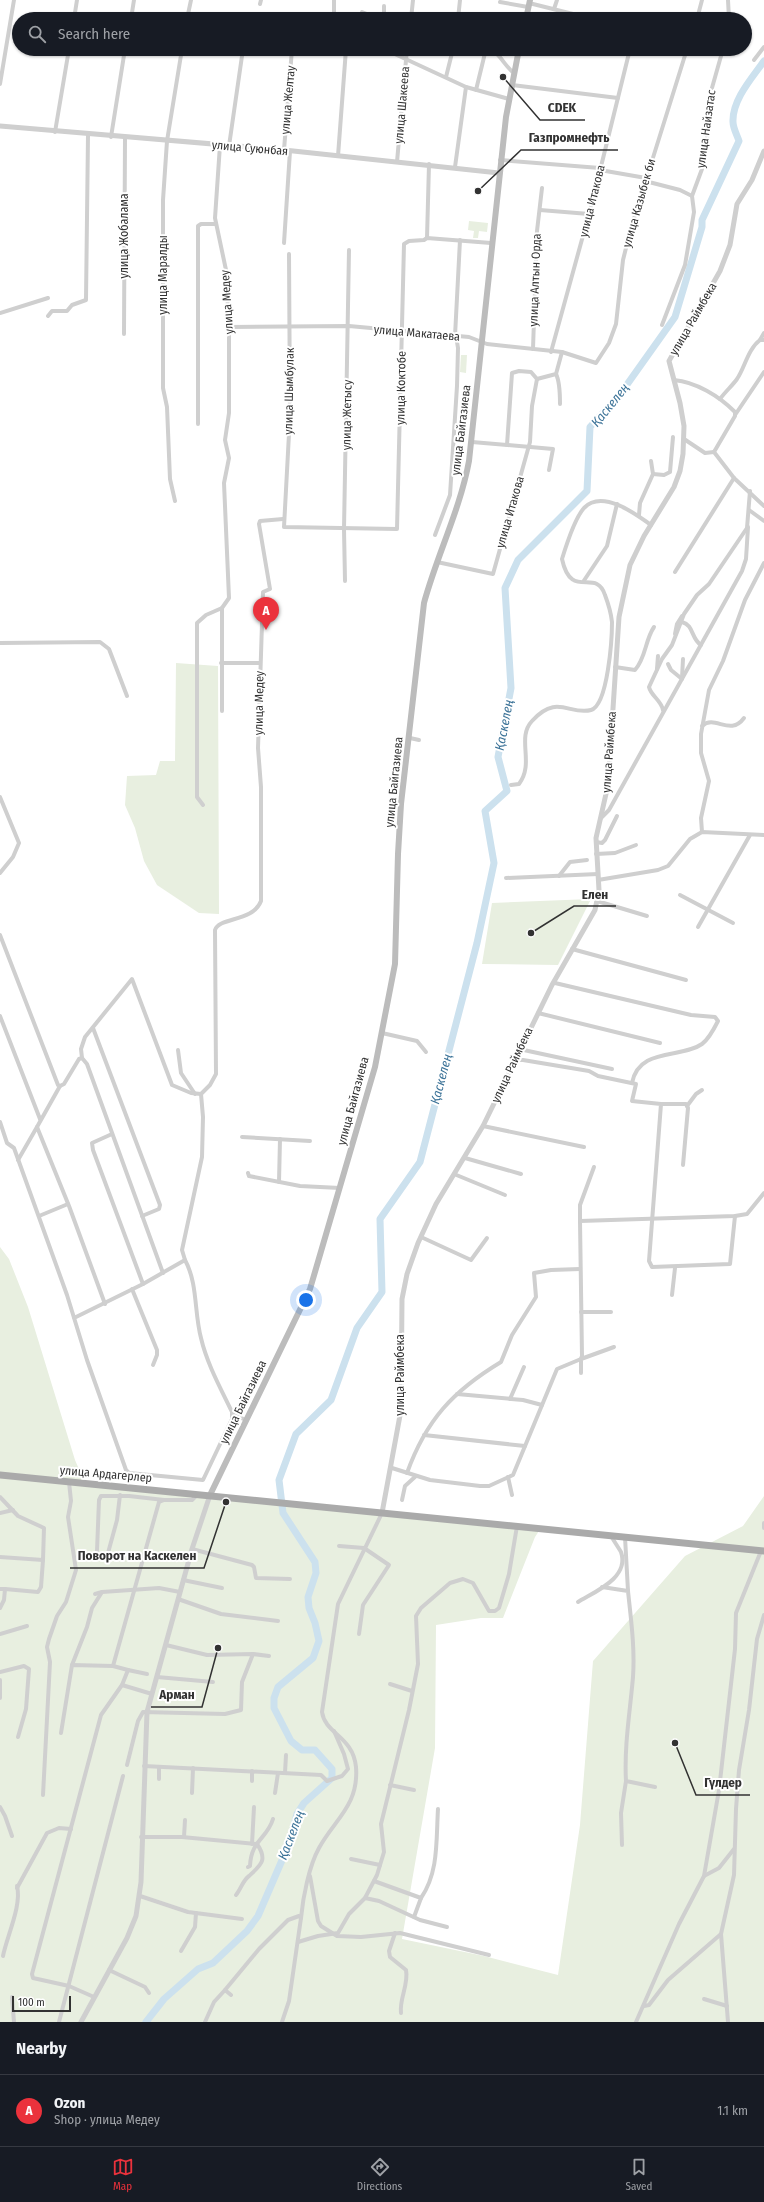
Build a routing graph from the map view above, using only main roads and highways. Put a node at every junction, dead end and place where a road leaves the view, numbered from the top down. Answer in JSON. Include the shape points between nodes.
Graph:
{"nodes":[{"id":1,"x":518,"y":56,"type":"edge"},
{"id":2,"x":0,"y":1475,"type":"edge"},
{"id":3,"x":210,"y":1495,"type":"junction"},
{"id":4,"x":763,"y":1551,"type":"edge"}],
"edges":[{"from":1,"to":3,"type":"main road","name":"улица Байгазиева","via":[[500,160],[472,442],[465,485],[424,603],[414,722],[410,738],[398,854],[395,964],[375,1067],[310,1289]]},
{"from":2,"to":3,"type":"main road","name":"улица Ардагерлер"},
{"from":3,"to":4,"type":"main road","name":"улица Ардагерлер"}]}
